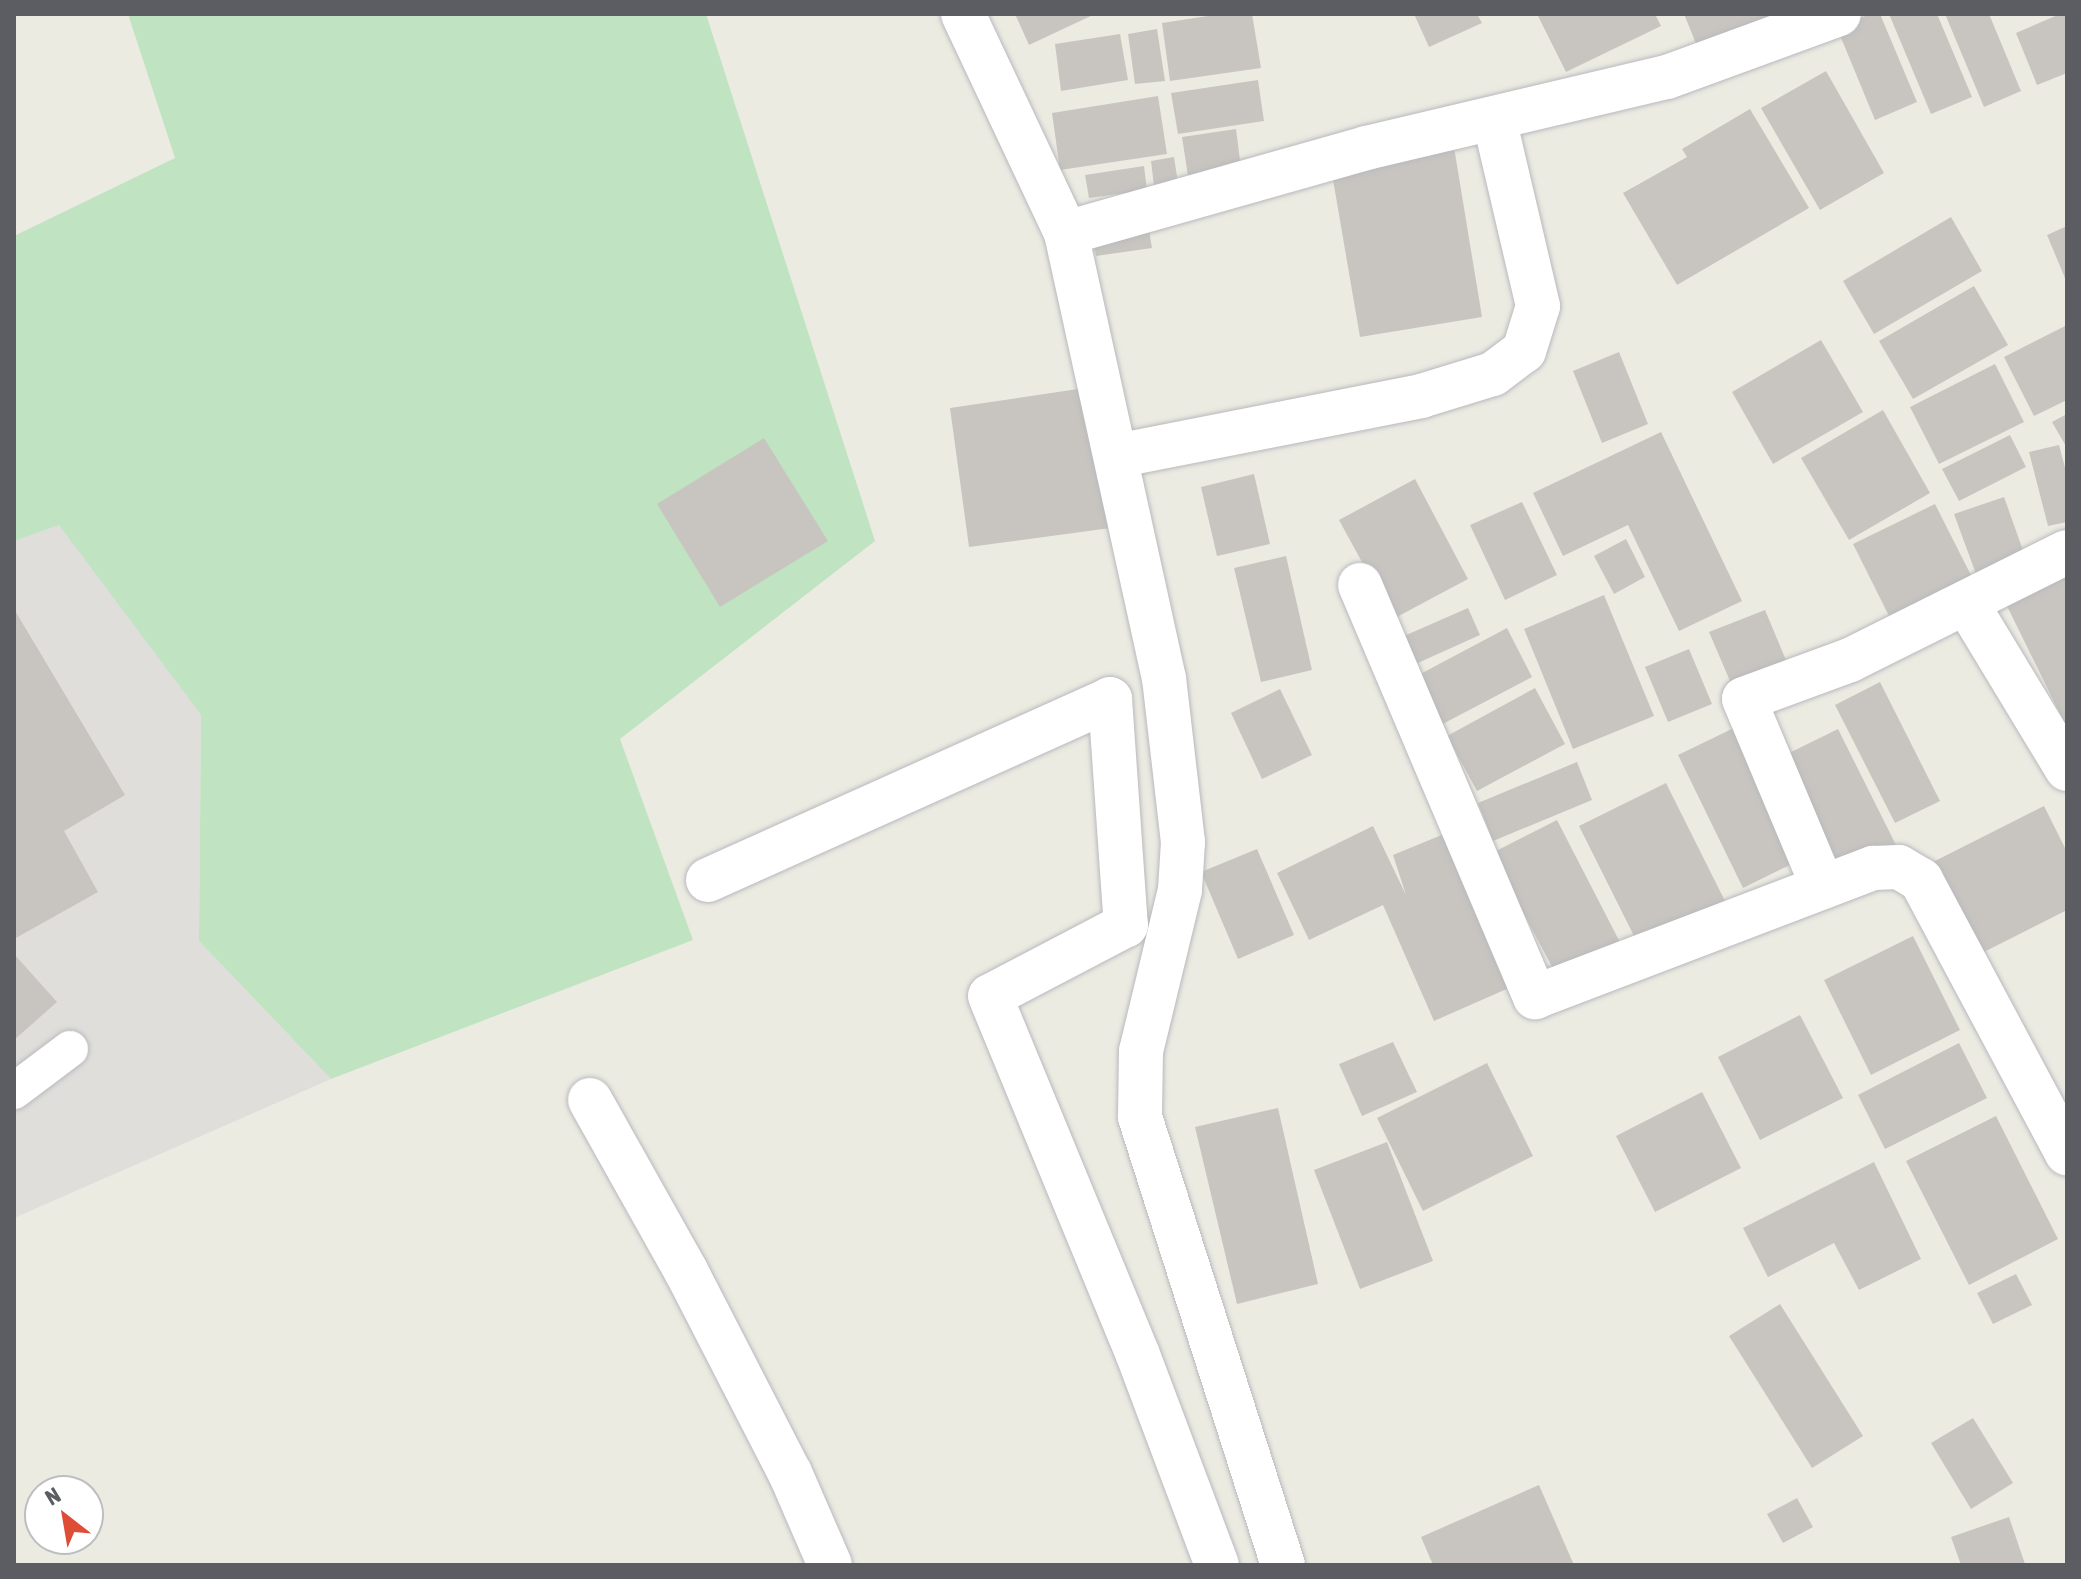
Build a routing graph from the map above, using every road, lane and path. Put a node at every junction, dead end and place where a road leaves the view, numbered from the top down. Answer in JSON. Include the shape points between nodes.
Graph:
{"nodes":[{"id":1,"x":963,"y":14,"type":"edge"},
{"id":2,"x":1839,"y":14,"type":"edge"},
{"id":3,"x":1494,"y":119,"type":"junction"},
{"id":4,"x":1066,"y":233,"type":"junction"},
{"id":5,"x":1116,"y":456,"type":"junction"},
{"id":6,"x":2067,"y":552,"type":"edge"},
{"id":7,"x":1360,"y":585,"type":"dead end"},
{"id":8,"x":1967,"y":604,"type":"junction"},
{"id":9,"x":2067,"y":769,"type":"edge"},
{"id":10,"x":708,"y":880,"type":"dead end"},
{"id":11,"x":1823,"y":887,"type":"junction"},
{"id":12,"x":70,"y":1049,"type":"dead end"},
{"id":13,"x":14,"y":1091,"type":"edge"},
{"id":14,"x":590,"y":1100,"type":"dead end"},
{"id":15,"x":2067,"y":1153,"type":"edge"},
{"id":16,"x":830,"y":1565,"type":"edge"},
{"id":17,"x":1217,"y":1565,"type":"edge"},
{"id":18,"x":1283,"y":1565,"type":"edge"}],
"edges":[{"from":1,"to":4,"type":"street"},
{"from":2,"to":3,"type":"street","via":[[1667,77]]},
{"from":3,"to":4,"type":"street","via":[[1366,148]]},
{"from":3,"to":5,"type":"street","via":[[1538,306],[1524,351],[1493,374],[1421,396]]},
{"from":4,"to":5,"type":"street"},
{"from":5,"to":18,"type":"street","via":[[1164,678],[1183,842],[1180,890],[1141,1051],[1140,1117]]},
{"from":6,"to":8,"type":"street"},
{"from":7,"to":11,"type":"street","via":[[1535,997]]},
{"from":8,"to":9,"type":"street"},
{"from":8,"to":11,"type":"street","via":[[1850,660],[1744,699]]},
{"from":10,"to":17,"type":"street","via":[[1110,699],[1126,925],[990,996],[1138,1355]]},
{"from":11,"to":15,"type":"street","via":[[1873,868],[1914,872]]},
{"from":12,"to":13,"type":"lane"},
{"from":14,"to":16,"type":"street","via":[[686,1271],[790,1473]]}]}
